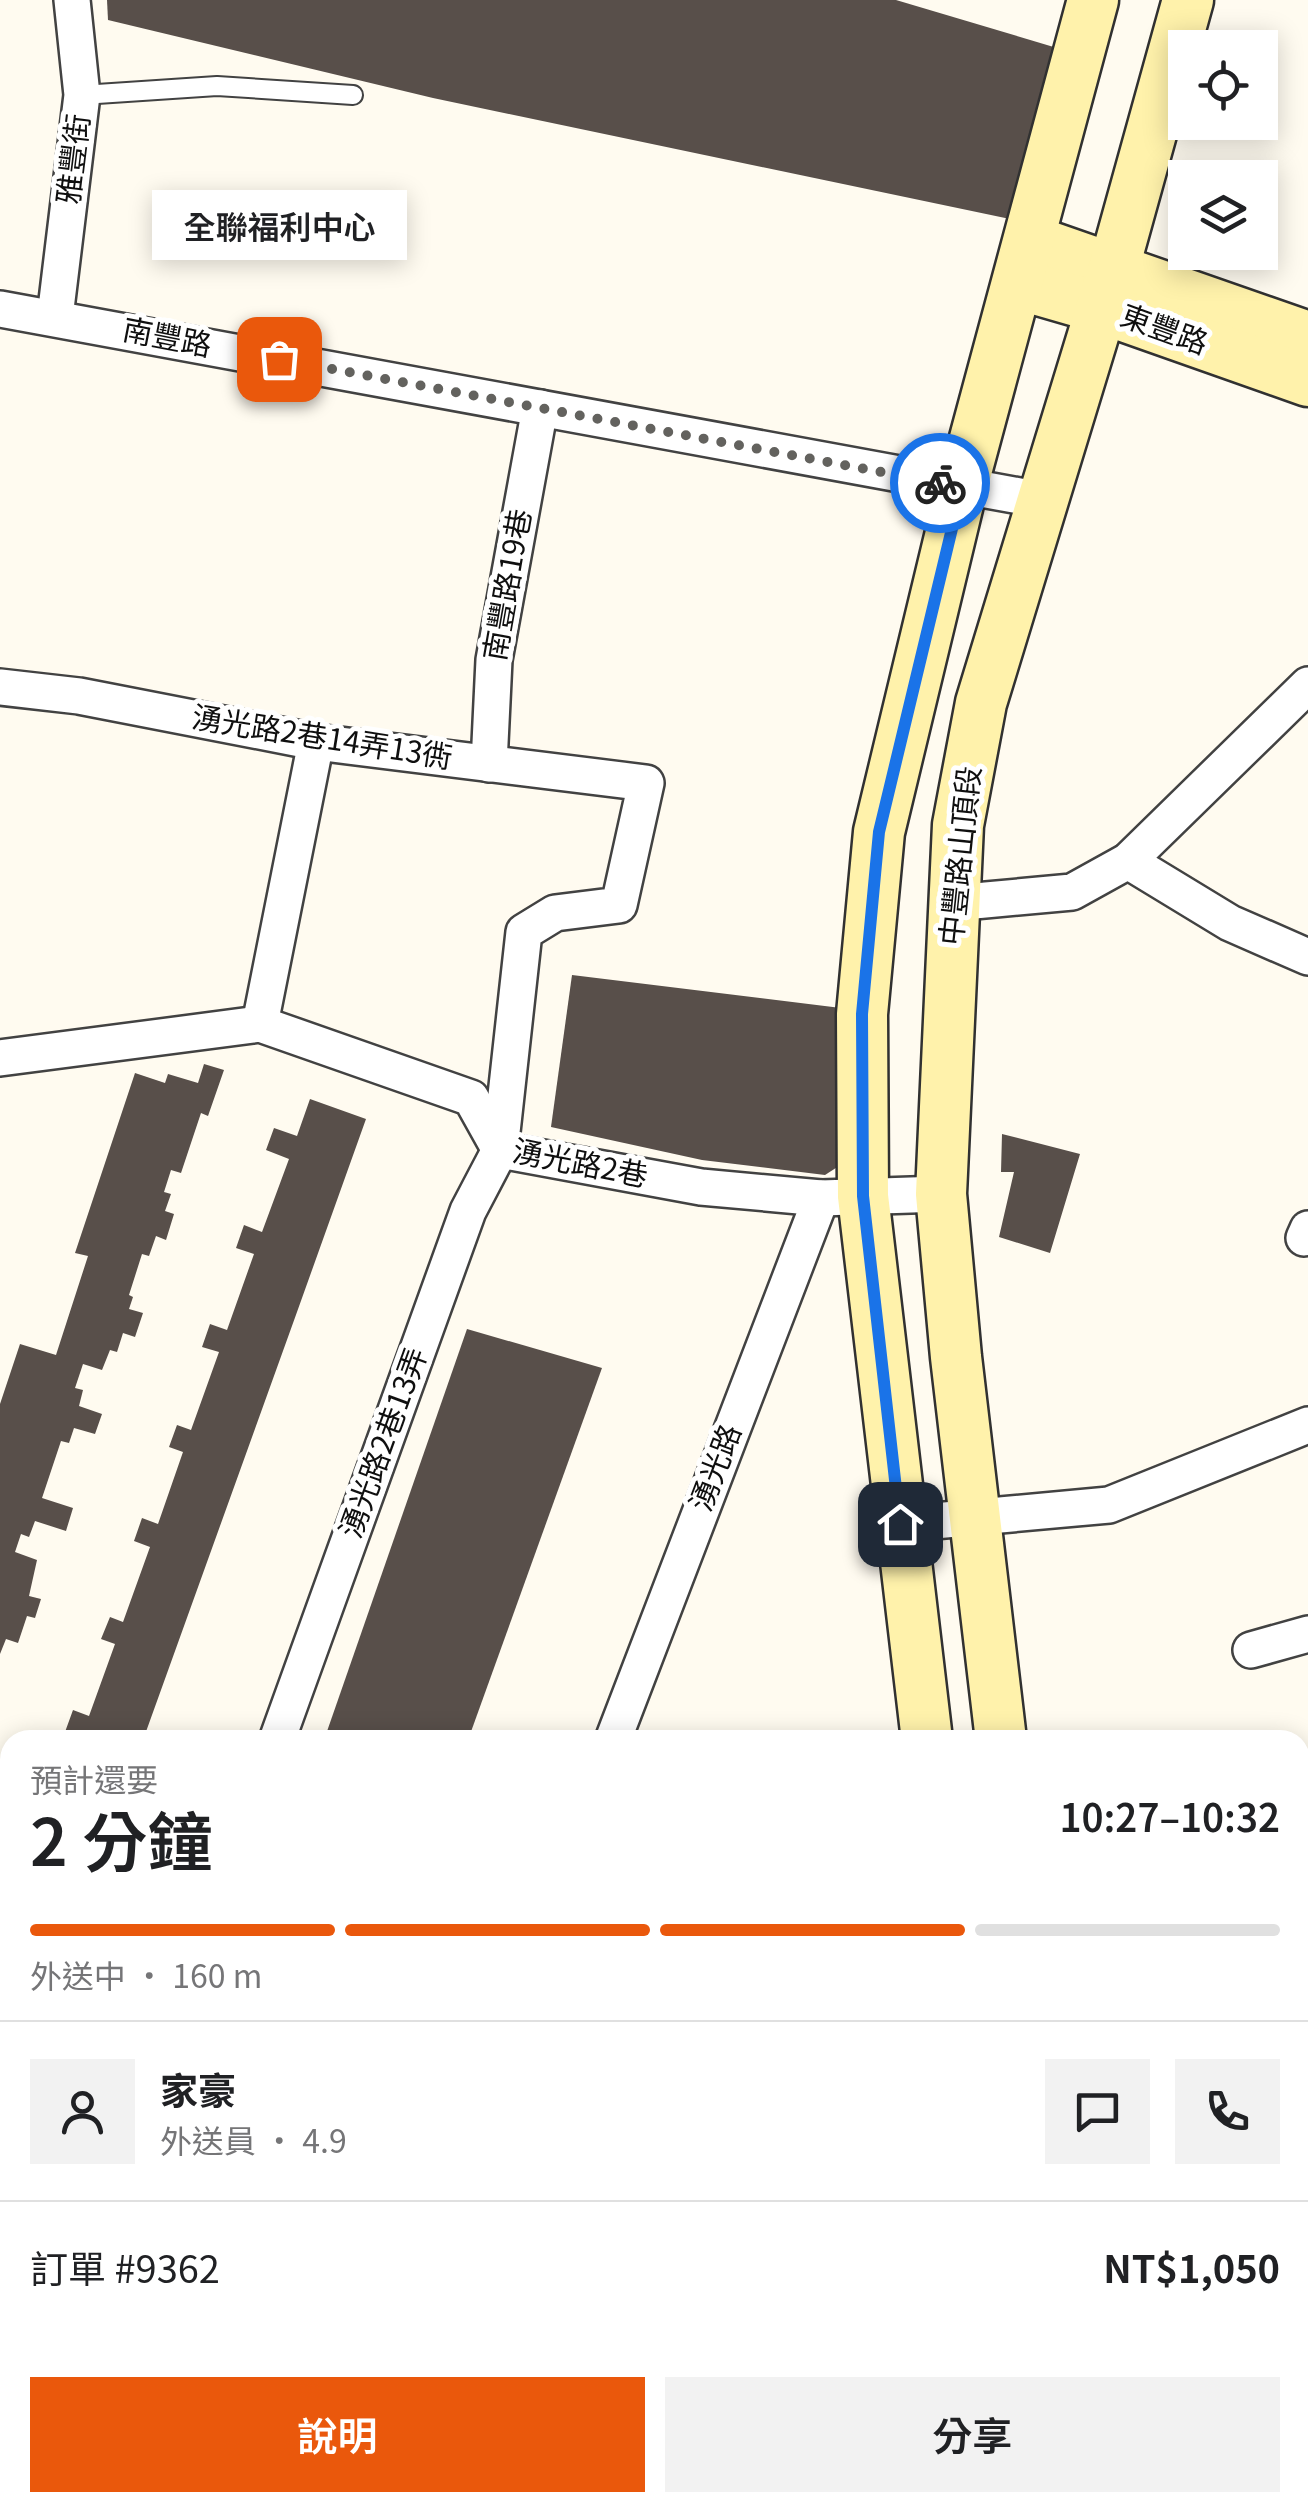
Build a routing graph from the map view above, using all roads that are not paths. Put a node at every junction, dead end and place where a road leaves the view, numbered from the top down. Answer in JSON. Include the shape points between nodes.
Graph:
{"nodes":[{"id":1,"x":72,"y":0,"type":"edge"},
{"id":2,"x":1094,"y":0,"type":"edge"},
{"id":3,"x":1188,"y":0,"type":"edge"},
{"id":4,"x":82,"y":95,"type":"junction"},
{"id":5,"x":353,"y":96,"type":"dead end"},
{"id":6,"x":1024,"y":262,"type":"junction"},
{"id":7,"x":1107,"y":287,"type":"junction"},
{"id":8,"x":0,"y":308,"type":"edge"},
{"id":9,"x":55,"y":317,"type":"junction"},
{"id":10,"x":1308,"y":336,"type":"edge"},
{"id":11,"x":1308,"y":381,"type":"edge"},
{"id":12,"x":540,"y":408,"type":"junction"},
{"id":13,"x":962,"y":487,"type":"junction"},
{"id":14,"x":1041,"y":500,"type":"junction"},
{"id":15,"x":1308,"y":685,"type":"edge"},
{"id":16,"x":0,"y":687,"type":"edge"},
{"id":17,"x":316,"y":742,"type":"junction"},
{"id":18,"x":489,"y":764,"type":"junction"},
{"id":19,"x":1128,"y":862,"type":"junction"},
{"id":20,"x":953,"y":902,"type":"junction"},
{"id":21,"x":1308,"y":957,"type":"edge"},
{"id":22,"x":260,"y":1024,"type":"junction"},
{"id":23,"x":0,"y":1058,"type":"edge"},
{"id":24,"x":500,"y":1150,"type":"junction"},
{"id":25,"x":941,"y":1194,"type":"junction"},
{"id":26,"x":842,"y":1197,"type":"junction"},
{"id":27,"x":1308,"y":1425,"type":"edge"},
{"id":28,"x":976,"y":1518,"type":"junction"},
{"id":29,"x":900,"y":1524,"type":"junction"},
{"id":30,"x":1308,"y":1634,"type":"edge"},
{"id":31,"x":1252,"y":1650,"type":"dead end"},
{"id":32,"x":282,"y":1730,"type":"edge"},
{"id":33,"x":618,"y":1730,"type":"edge"},
{"id":34,"x":926,"y":1730,"type":"edge"},
{"id":35,"x":1000,"y":1730,"type":"edge"}],
"edges":[{"from":1,"to":4,"type":"street","name":"雅豐街"},
{"from":2,"to":6,"type":"main road"},
{"from":3,"to":7,"type":"main road","name":"中豐路山頂段"},
{"from":4,"to":5,"type":"lane","via":[[217,86]]},
{"from":4,"to":9,"type":"street","name":"雅豐街"},
{"from":6,"to":7,"type":"main road","name":"東豐路"},
{"from":6,"to":13,"type":"main road"},
{"from":7,"to":10,"type":"main road","name":"東豐路"},
{"from":7,"to":11,"type":"main road","name":"東豐路"},
{"from":7,"to":14,"type":"main road","name":"中豐路山頂段"},
{"from":8,"to":9,"type":"street","name":"南豐路"},
{"from":9,"to":12,"type":"street","name":"南豐路"},
{"from":12,"to":13,"type":"street","name":"南豐路"},
{"from":12,"to":18,"type":"street","name":"南豐路19巷","via":[[494,660]]},
{"from":13,"to":14,"type":"street","name":"南豐路"},
{"from":13,"to":26,"type":"main road","via":[[879,832]]},
{"from":14,"to":20,"type":"main road","name":"中豐路山頂段","via":[[981,703],[958,825]]},
{"from":15,"to":19,"type":"street"},
{"from":16,"to":17,"type":"street","name":"湧光路2巷14弄13衖"},
{"from":17,"to":18,"type":"street","name":"湧光路2巷14弄13衖"},
{"from":17,"to":22,"type":"street"},
{"from":18,"to":24,"type":"street","name":"湧光路2巷14弄13衖","via":[[646,784],[619,905],[556,914],[524,932]]},
{"from":19,"to":20,"type":"street","via":[[1072,892]]},
{"from":19,"to":21,"type":"street","via":[[1230,923]]},
{"from":20,"to":25,"type":"main road","name":"中豐路山頂段"},
{"from":22,"to":23,"type":"street"},
{"from":22,"to":24,"type":"street","name":"湧光路2巷","via":[[471,1098]]},
{"from":24,"to":26,"type":"street","name":"湧光路2巷","via":[[701,1187]]},
{"from":24,"to":32,"type":"street","name":"湧光路2巷13弄","via":[[468,1211]]},
{"from":25,"to":26,"type":"street","name":"湧光路2巷"},
{"from":25,"to":28,"type":"main road","name":"中豐路山頂段"},
{"from":26,"to":29,"type":"main road"},
{"from":26,"to":33,"type":"street","name":"湧光路"},
{"from":27,"to":28,"type":"street","via":[[1109,1505]]},
{"from":28,"to":29,"type":"street"},
{"from":28,"to":35,"type":"main road","name":"中豐路山頂段"},
{"from":29,"to":34,"type":"main road"},
{"from":30,"to":31,"type":"street"}]}
